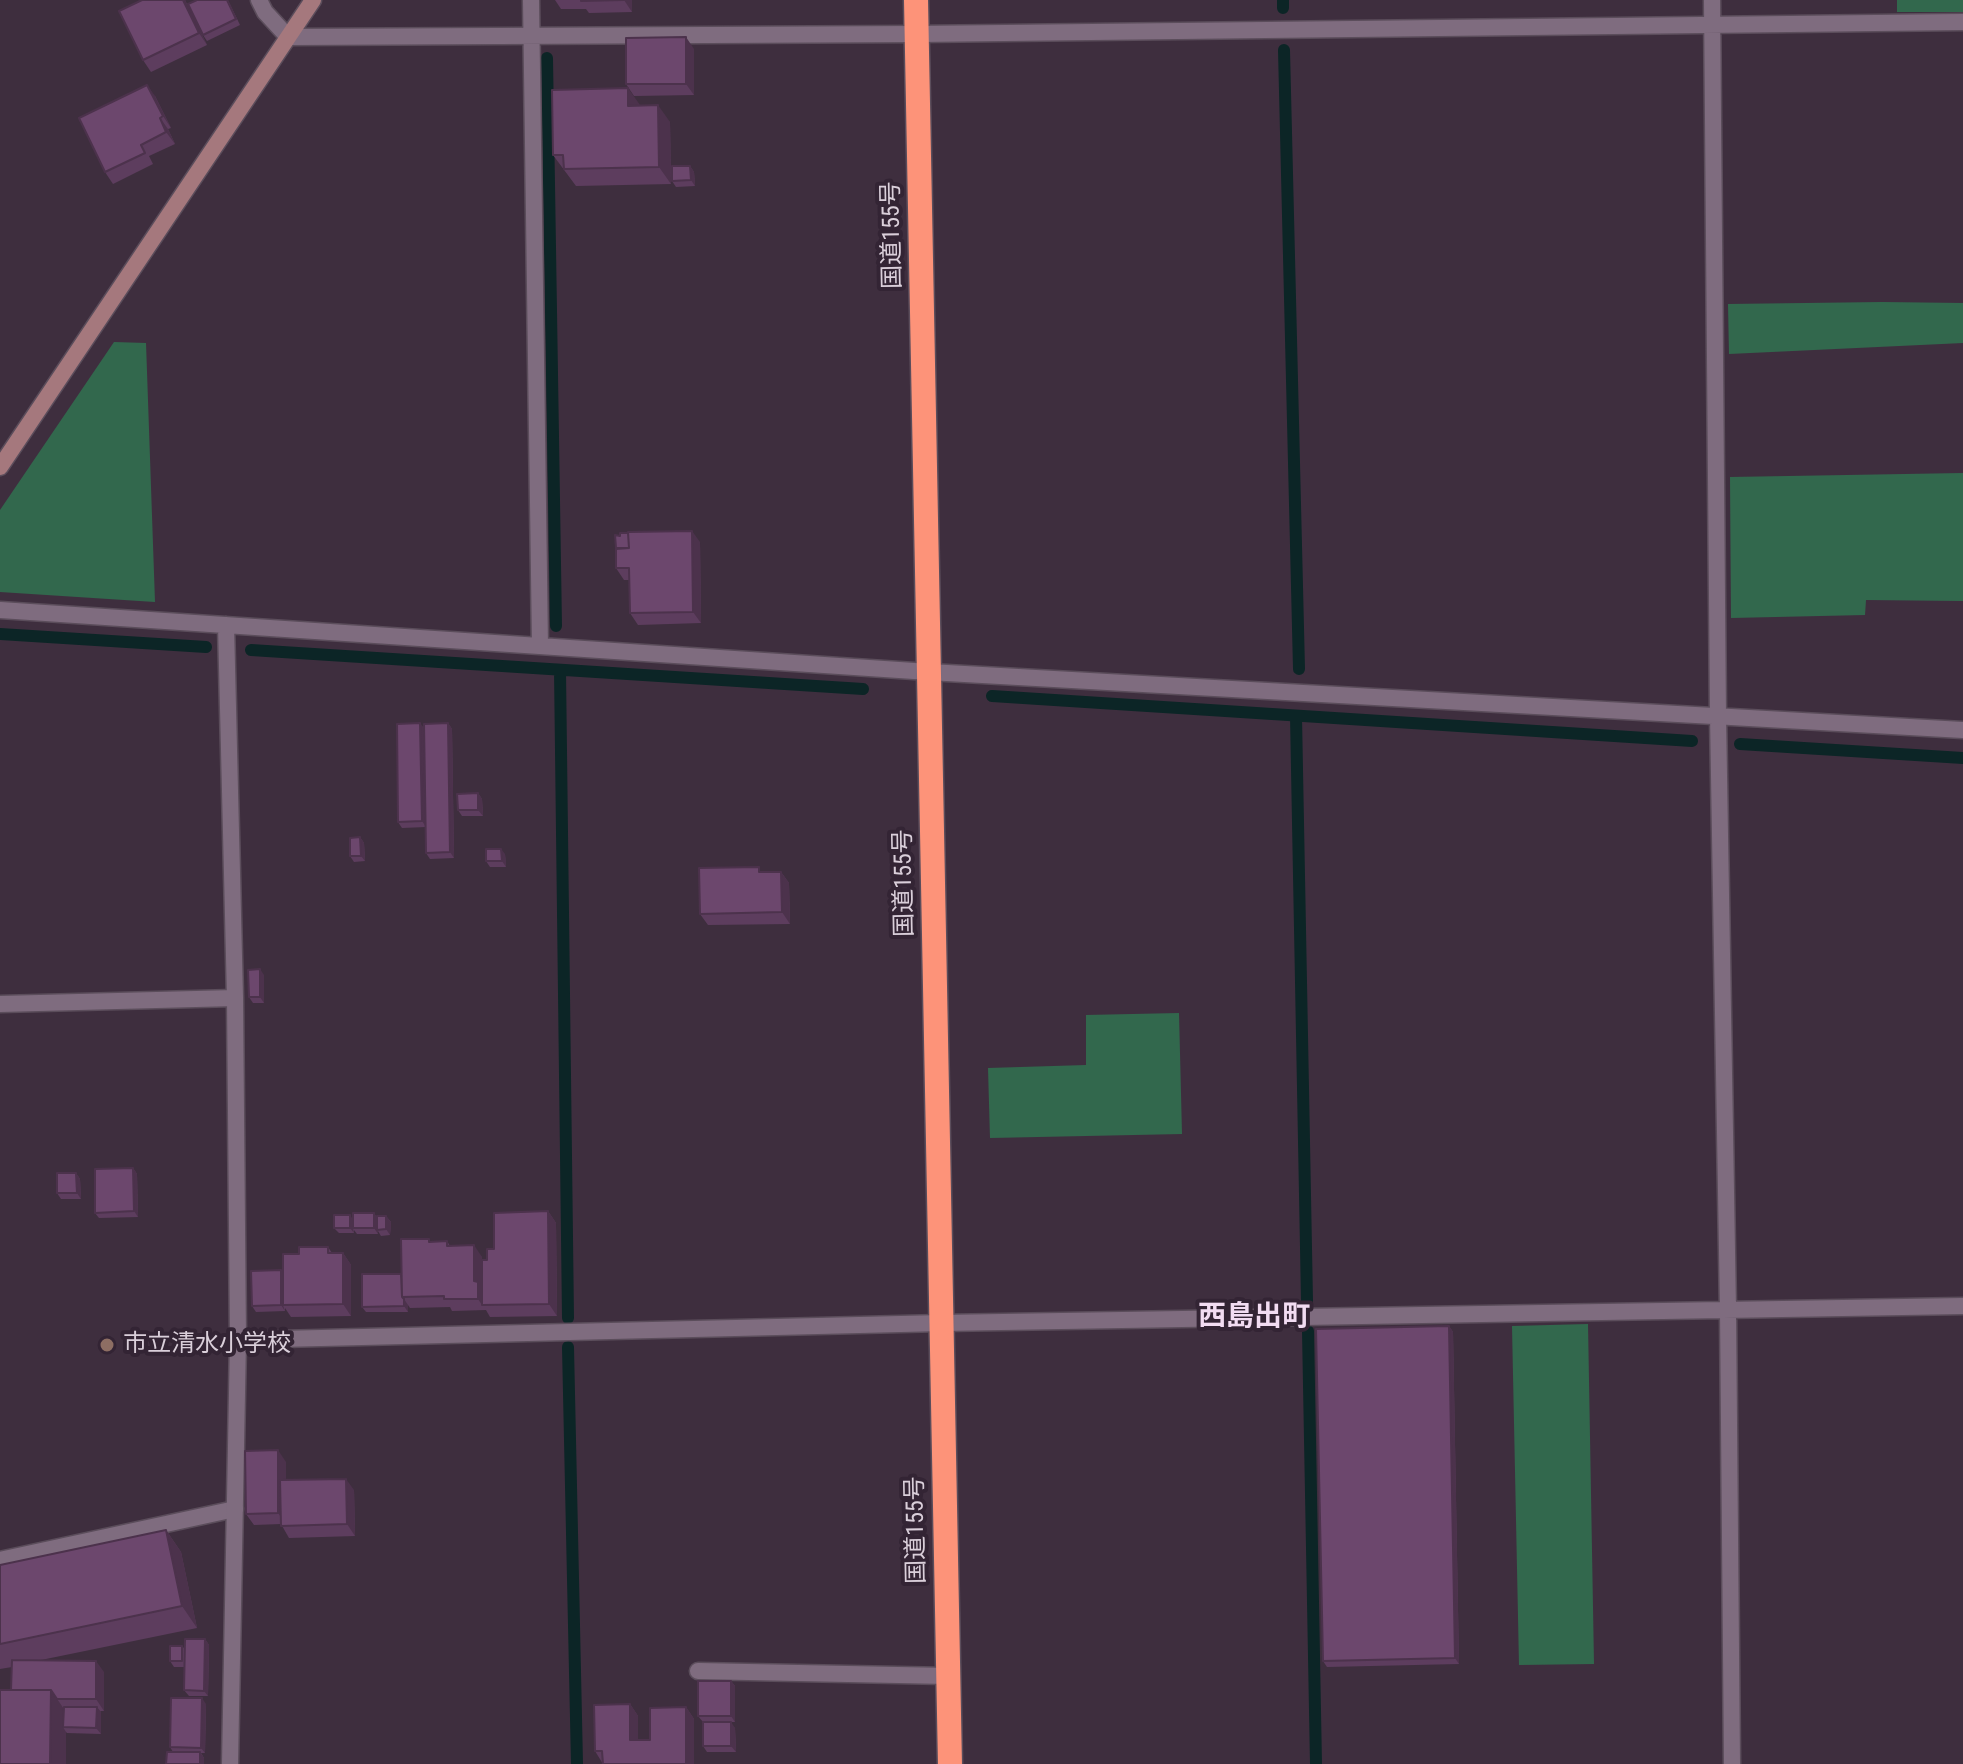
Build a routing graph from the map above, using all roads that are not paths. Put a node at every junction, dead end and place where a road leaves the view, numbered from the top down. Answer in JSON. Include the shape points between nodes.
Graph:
{"nodes":[{"id":1,"x":259,"y":0,"type":"edge"},
{"id":2,"x":313,"y":0,"type":"edge"},
{"id":3,"x":531,"y":0,"type":"edge"},
{"id":4,"x":916,"y":0,"type":"edge"},
{"id":5,"x":1712,"y":0,"type":"edge"},
{"id":6,"x":1963,"y":22,"type":"edge"},
{"id":7,"x":1713,"y":24,"type":"junction"},
{"id":8,"x":917,"y":34,"type":"junction"},
{"id":9,"x":532,"y":36,"type":"junction"},
{"id":10,"x":288,"y":37,"type":"junction"},
{"id":11,"x":0,"y":467,"type":"edge"},
{"id":12,"x":0,"y":610,"type":"edge"},
{"id":13,"x":226,"y":625,"type":"junction"},
{"id":14,"x":540,"y":646,"type":"junction"},
{"id":15,"x":929,"y":672,"type":"junction"},
{"id":16,"x":1718,"y":716,"type":"junction"},
{"id":17,"x":1963,"y":730,"type":"edge"},
{"id":18,"x":235,"y":998,"type":"junction"},
{"id":19,"x":0,"y":1004,"type":"edge"},
{"id":20,"x":1963,"y":1306,"type":"edge"},
{"id":21,"x":1728,"y":1310,"type":"junction"},
{"id":22,"x":942,"y":1323,"type":"junction"},
{"id":23,"x":238,"y":1340,"type":"junction"},
{"id":24,"x":235,"y":1509,"type":"junction"},
{"id":25,"x":0,"y":1560,"type":"edge"},
{"id":26,"x":698,"y":1671,"type":"dead end"},
{"id":27,"x":948,"y":1676,"type":"junction"},
{"id":28,"x":230,"y":1764,"type":"edge"},
{"id":29,"x":950,"y":1764,"type":"edge"},
{"id":30,"x":1732,"y":1764,"type":"edge"}],
"edges":[{"from":1,"to":10,"type":"street"},
{"from":2,"to":10,"type":"street"},
{"from":3,"to":9,"type":"street"},
{"from":4,"to":8,"type":"highway","name":"国道155号"},
{"from":5,"to":7,"type":"street"},
{"from":6,"to":7,"type":"street"},
{"from":7,"to":8,"type":"street"},
{"from":7,"to":16,"type":"street"},
{"from":8,"to":9,"type":"street"},
{"from":8,"to":15,"type":"highway","name":"国道155号"},
{"from":9,"to":10,"type":"street"},
{"from":9,"to":14,"type":"street"},
{"from":10,"to":11,"type":"street"},
{"from":12,"to":13,"type":"street"},
{"from":13,"to":14,"type":"street"},
{"from":13,"to":18,"type":"street"},
{"from":14,"to":15,"type":"street"},
{"from":15,"to":16,"type":"street"},
{"from":15,"to":22,"type":"highway","name":"国道155号"},
{"from":16,"to":17,"type":"street"},
{"from":16,"to":21,"type":"street"},
{"from":18,"to":19,"type":"street"},
{"from":18,"to":23,"type":"street"},
{"from":20,"to":21,"type":"street"},
{"from":21,"to":22,"type":"street"},
{"from":21,"to":30,"type":"street"},
{"from":22,"to":23,"type":"street"},
{"from":22,"to":27,"type":"highway","name":"国道155号"},
{"from":23,"to":24,"type":"street"},
{"from":24,"to":25,"type":"street"},
{"from":24,"to":28,"type":"street"},
{"from":26,"to":27,"type":"street"},
{"from":27,"to":29,"type":"highway","name":"国道155号"}]}
